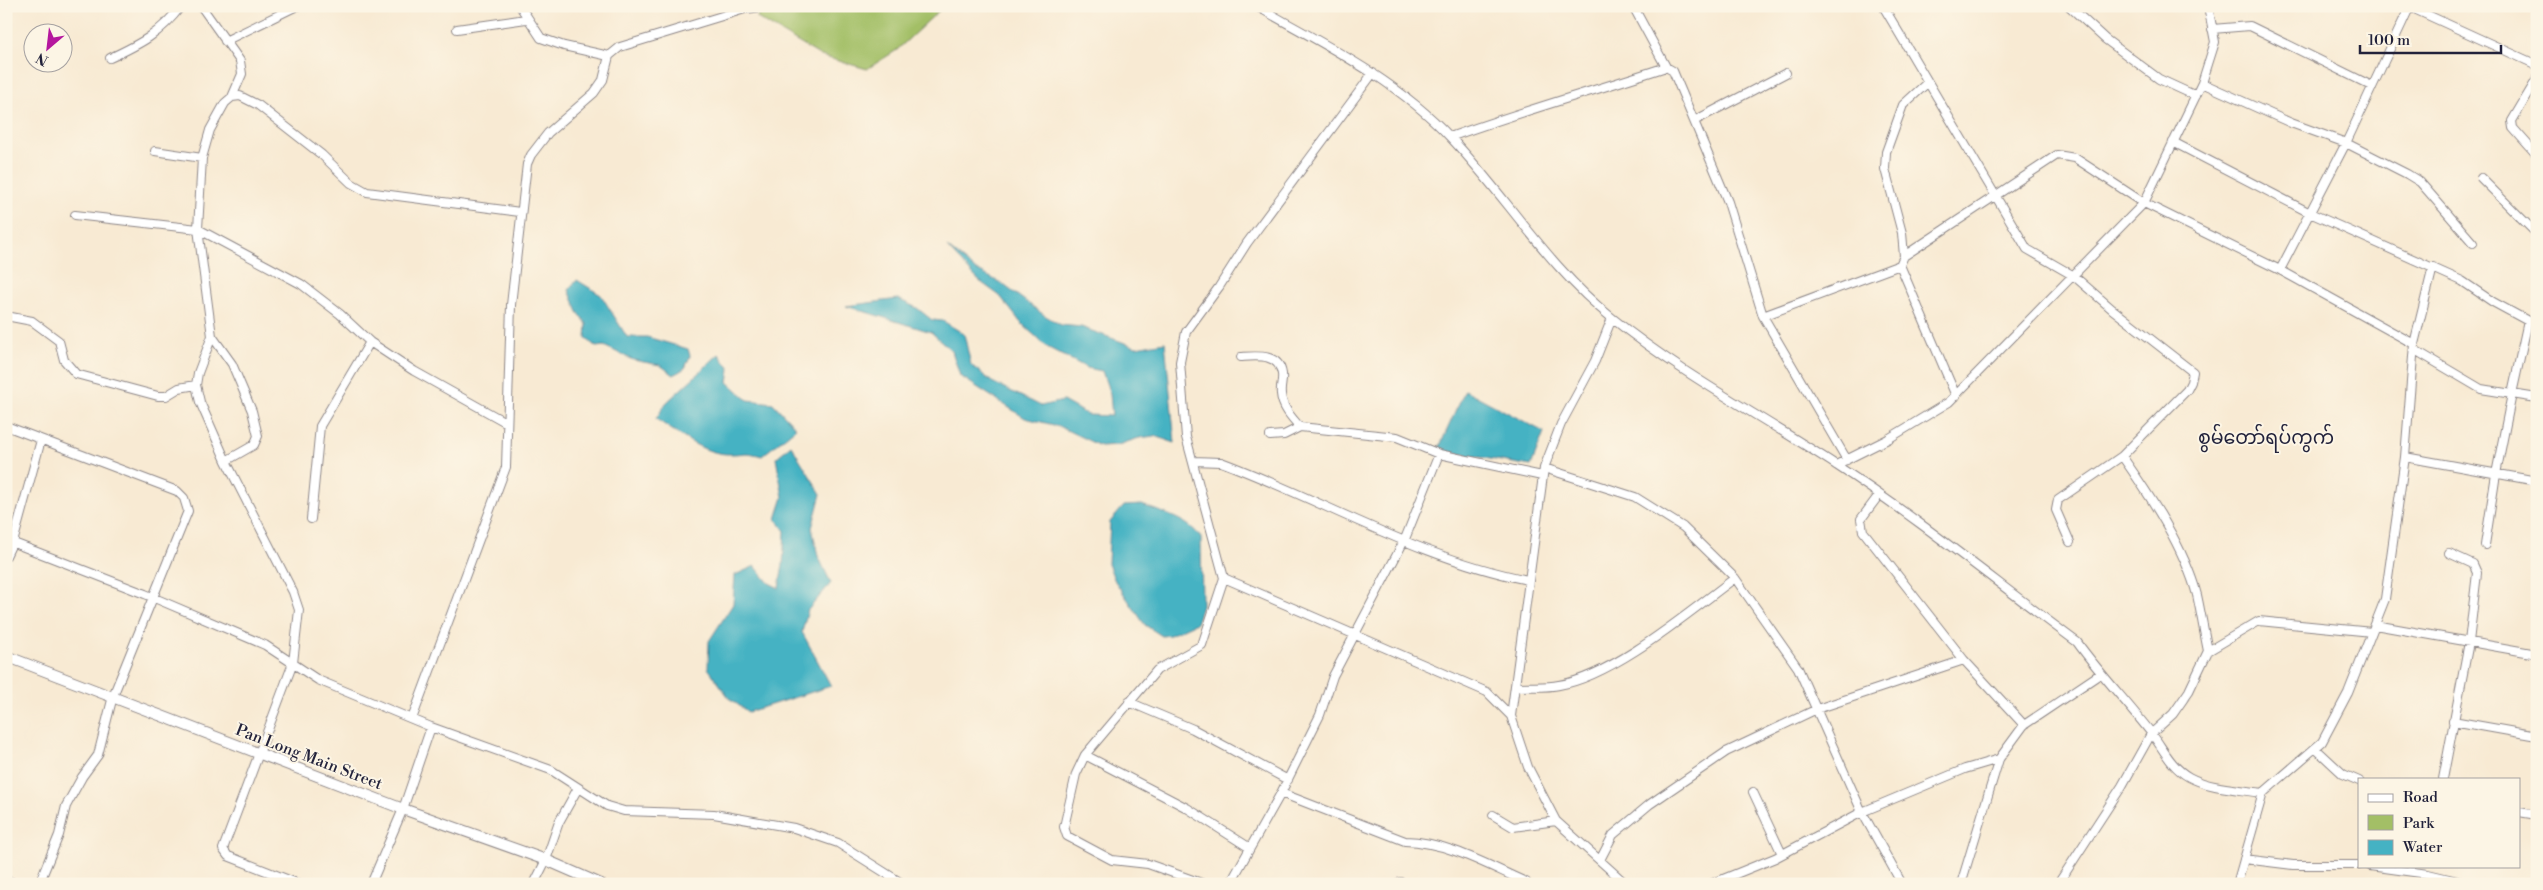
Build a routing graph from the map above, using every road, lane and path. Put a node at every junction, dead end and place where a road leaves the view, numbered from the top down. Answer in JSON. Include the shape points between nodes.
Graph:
{"nodes":[{"id":1,"x":181,"y":6,"type":"edge"},
{"id":2,"x":201,"y":6,"type":"edge"},
{"id":3,"x":297,"y":6,"type":"edge"},
{"id":4,"x":520,"y":6,"type":"edge"},
{"id":5,"x":772,"y":6,"type":"edge"},
{"id":6,"x":1256,"y":6,"type":"edge"},
{"id":7,"x":1633,"y":6,"type":"edge"},
{"id":8,"x":1882,"y":6,"type":"edge"},
{"id":9,"x":2069,"y":6,"type":"edge"},
{"id":10,"x":2208,"y":6,"type":"edge"},
{"id":11,"x":2410,"y":6,"type":"edge"},
{"id":12,"x":745,"y":8,"type":"edge"},
{"id":13,"x":526,"y":19,"type":"junction"},
{"id":14,"x":458,"y":29,"type":"dead end"},
{"id":15,"x":2212,"y":29,"type":"junction"},
{"id":16,"x":225,"y":41,"type":"junction"},
{"id":17,"x":609,"y":56,"type":"junction"},
{"id":18,"x":110,"y":58,"type":"dead end"},
{"id":19,"x":2537,"y":65,"type":"edge"},
{"id":20,"x":1666,"y":67,"type":"junction"},
{"id":21,"x":1786,"y":73,"type":"dead end"},
{"id":22,"x":1372,"y":74,"type":"junction"},
{"id":23,"x":2537,"y":80,"type":"edge"},
{"id":24,"x":1928,"y":83,"type":"junction"},
{"id":25,"x":2202,"y":83,"type":"junction"},
{"id":26,"x":2372,"y":86,"type":"junction"},
{"id":27,"x":2196,"y":96,"type":"junction"},
{"id":28,"x":232,"y":97,"type":"junction"},
{"id":29,"x":1694,"y":121,"type":"junction"},
{"id":30,"x":1450,"y":137,"type":"junction"},
{"id":31,"x":2173,"y":142,"type":"junction"},
{"id":32,"x":2346,"y":143,"type":"junction"},
{"id":33,"x":155,"y":152,"type":"dead end"},
{"id":34,"x":2537,"y":155,"type":"edge"},
{"id":35,"x":202,"y":158,"type":"junction"},
{"id":36,"x":2481,"y":178,"type":"dead end"},
{"id":37,"x":1995,"y":197,"type":"junction"},
{"id":38,"x":2144,"y":203,"type":"junction"},
{"id":39,"x":520,"y":212,"type":"junction"},
{"id":40,"x":2310,"y":213,"type":"junction"},
{"id":41,"x":75,"y":216,"type":"dead end"},
{"id":42,"x":198,"y":229,"type":"junction"},
{"id":43,"x":2537,"y":234,"type":"edge"},
{"id":44,"x":2473,"y":244,"type":"dead end"},
{"id":45,"x":1904,"y":256,"type":"junction"},
{"id":46,"x":1900,"y":265,"type":"junction"},
{"id":47,"x":2434,"y":267,"type":"junction"},
{"id":48,"x":2280,"y":270,"type":"junction"},
{"id":49,"x":2074,"y":276,"type":"junction"},
{"id":50,"x":6,"y":316,"type":"edge"},
{"id":51,"x":1763,"y":316,"type":"junction"},
{"id":52,"x":1612,"y":318,"type":"junction"},
{"id":53,"x":2533,"y":321,"type":"edge"},
{"id":54,"x":212,"y":336,"type":"junction"},
{"id":55,"x":370,"y":342,"type":"junction"},
{"id":56,"x":2414,"y":347,"type":"junction"},
{"id":57,"x":1241,"y":357,"type":"dead end"},
{"id":58,"x":196,"y":385,"type":"junction"},
{"id":59,"x":2512,"y":394,"type":"junction"},
{"id":60,"x":1956,"y":396,"type":"junction"},
{"id":61,"x":2537,"y":398,"type":"edge"},
{"id":62,"x":507,"y":423,"type":"junction"},
{"id":63,"x":6,"y":426,"type":"edge"},
{"id":64,"x":1300,"y":427,"type":"junction"},
{"id":65,"x":1270,"y":436,"type":"dead end"},
{"id":66,"x":41,"y":440,"type":"junction"},
{"id":67,"x":1439,"y":454,"type":"junction"},
{"id":68,"x":2122,"y":456,"type":"junction"},
{"id":69,"x":2404,"y":457,"type":"junction"},
{"id":70,"x":1847,"y":460,"type":"junction"},
{"id":71,"x":226,"y":461,"type":"junction"},
{"id":72,"x":1193,"y":461,"type":"junction"},
{"id":73,"x":1836,"y":465,"type":"junction"},
{"id":74,"x":1543,"y":472,"type":"junction"},
{"id":75,"x":2496,"y":474,"type":"junction"},
{"id":76,"x":2537,"y":481,"type":"edge"},
{"id":77,"x":1879,"y":495,"type":"junction"},
{"id":78,"x":311,"y":519,"type":"dead end"},
{"id":79,"x":1405,"y":539,"type":"junction"},
{"id":80,"x":9,"y":541,"type":"edge"},
{"id":81,"x":2070,"y":542,"type":"dead end"},
{"id":82,"x":2485,"y":545,"type":"dead end"},
{"id":83,"x":2449,"y":553,"type":"dead end"},
{"id":84,"x":6,"y":556,"type":"edge"},
{"id":85,"x":1224,"y":578,"type":"junction"},
{"id":86,"x":1735,"y":578,"type":"junction"},
{"id":87,"x":1528,"y":580,"type":"junction"},
{"id":88,"x":152,"y":596,"type":"junction"},
{"id":89,"x":2373,"y":629,"type":"junction"},
{"id":90,"x":1354,"y":634,"type":"junction"},
{"id":91,"x":2469,"y":642,"type":"junction"},
{"id":92,"x":2208,"y":651,"type":"junction"},
{"id":93,"x":2537,"y":654,"type":"edge"},
{"id":94,"x":6,"y":656,"type":"edge"},
{"id":95,"x":1964,"y":660,"type":"junction"},
{"id":96,"x":293,"y":663,"type":"junction"},
{"id":97,"x":2100,"y":674,"type":"junction"},
{"id":98,"x":1516,"y":687,"type":"junction"},
{"id":99,"x":113,"y":696,"type":"junction"},
{"id":100,"x":1129,"y":702,"type":"junction"},
{"id":101,"x":1817,"y":709,"type":"junction"},
{"id":102,"x":1511,"y":716,"type":"junction"},
{"id":103,"x":412,"y":719,"type":"junction"},
{"id":104,"x":2453,"y":721,"type":"junction"},
{"id":105,"x":2024,"y":725,"type":"junction"},
{"id":106,"x":431,"y":727,"type":"junction"},
{"id":107,"x":2151,"y":734,"type":"junction"},
{"id":108,"x":2537,"y":736,"type":"edge"},
{"id":109,"x":2315,"y":748,"type":"junction"},
{"id":110,"x":259,"y":753,"type":"junction"},
{"id":111,"x":1085,"y":755,"type":"junction"},
{"id":112,"x":1999,"y":759,"type":"junction"},
{"id":113,"x":2444,"y":778,"type":"edge"},
{"id":114,"x":1288,"y":780,"type":"junction"},
{"id":115,"x":2358,"y":781,"type":"edge"},
{"id":116,"x":578,"y":788,"type":"junction"},
{"id":117,"x":1753,"y":792,"type":"dead end"},
{"id":118,"x":1281,"y":793,"type":"junction"},
{"id":119,"x":2263,"y":793,"type":"junction"},
{"id":120,"x":403,"y":809,"type":"junction"},
{"id":121,"x":1862,"y":812,"type":"junction"},
{"id":122,"x":2520,"y":812,"type":"edge"},
{"id":123,"x":1493,"y":815,"type":"dead end"},
{"id":124,"x":2537,"y":815,"type":"edge"},
{"id":125,"x":1556,"y":821,"type":"junction"},
{"id":126,"x":1250,"y":848,"type":"junction"},
{"id":127,"x":1782,"y":854,"type":"junction"},
{"id":128,"x":2244,"y":858,"type":"junction"},
{"id":129,"x":546,"y":860,"type":"junction"},
{"id":130,"x":1600,"y":860,"type":"junction"},
{"id":131,"x":2358,"y":865,"type":"edge"},
{"id":132,"x":2400,"y":868,"type":"edge"},
{"id":133,"x":2429,"y":870,"type":"edge"},
{"id":134,"x":6,"y":880,"type":"edge"},
{"id":135,"x":1526,"y":882,"type":"dead end"},
{"id":136,"x":16,"y":884,"type":"edge"},
{"id":137,"x":38,"y":884,"type":"edge"},
{"id":138,"x":299,"y":884,"type":"edge"},
{"id":139,"x":371,"y":884,"type":"edge"},
{"id":140,"x":534,"y":884,"type":"edge"},
{"id":141,"x":601,"y":884,"type":"edge"},
{"id":142,"x":903,"y":884,"type":"edge"},
{"id":143,"x":1204,"y":884,"type":"edge"},
{"id":144,"x":1230,"y":884,"type":"edge"},
{"id":145,"x":1626,"y":884,"type":"edge"},
{"id":146,"x":1711,"y":884,"type":"edge"},
{"id":147,"x":1902,"y":884,"type":"edge"},
{"id":148,"x":1961,"y":884,"type":"edge"},
{"id":149,"x":2058,"y":884,"type":"edge"},
{"id":150,"x":2237,"y":884,"type":"edge"},
{"id":151,"x":2470,"y":884,"type":"edge"}],
"edges":[{"from":1,"to":18,"type":"street","via":[[166,26],[142,43]]},
{"from":2,"to":16,"type":"street"},
{"from":3,"to":16,"type":"street"},
{"from":4,"to":13,"type":"street"},
{"from":5,"to":12,"type":"street"},
{"from":6,"to":22,"type":"street"},
{"from":7,"to":20,"type":"street"},
{"from":8,"to":24,"type":"street"},
{"from":9,"to":27,"type":"street","via":[[2105,39],[2159,79]]},
{"from":10,"to":15,"type":"street"},
{"from":11,"to":19,"type":"street"},
{"from":11,"to":26,"type":"street"},
{"from":12,"to":17,"type":"street","via":[[620,47]]},
{"from":13,"to":14,"type":"street"},
{"from":13,"to":17,"type":"street","via":[[541,38]]},
{"from":15,"to":25,"type":"street","via":[[2215,42]]},
{"from":15,"to":26,"type":"street","via":[[2250,26]]},
{"from":16,"to":28,"type":"street","via":[[240,60],[242,74]]},
{"from":17,"to":39,"type":"street","via":[[603,80],[594,93],[548,133],[531,155]]},
{"from":20,"to":29,"type":"street","via":[[1673,71]]},
{"from":20,"to":30,"type":"street"},
{"from":21,"to":29,"type":"street"},
{"from":22,"to":30,"type":"street","via":[[1409,99]]},
{"from":22,"to":72,"type":"street","via":[[1247,243],[1186,332],[1180,362],[1186,437]]},
{"from":23,"to":34,"type":"street","via":[[2512,121],[2513,128]]},
{"from":24,"to":37,"type":"street"},
{"from":24,"to":45,"type":"street","via":[[1903,105],[1886,152],[1885,169],[1902,233]]},
{"from":25,"to":27,"type":"street"},
{"from":25,"to":32,"type":"street","via":[[2291,123]]},
{"from":26,"to":32,"type":"street"},
{"from":27,"to":31,"type":"street"},
{"from":28,"to":35,"type":"street","via":[[225,102],[210,130]]},
{"from":28,"to":39,"type":"street","via":[[240,96],[258,105],[322,155],[351,183],[367,192]]},
{"from":29,"to":51,"type":"street","via":[[1728,202]]},
{"from":30,"to":52,"type":"street","via":[[1564,272]]},
{"from":31,"to":38,"type":"street"},
{"from":31,"to":40,"type":"street"},
{"from":32,"to":40,"type":"street"},
{"from":32,"to":44,"type":"street","via":[[2420,182]]},
{"from":33,"to":35,"type":"street"},
{"from":35,"to":42,"type":"street"},
{"from":36,"to":43,"type":"street"},
{"from":37,"to":38,"type":"street","via":[[2057,155],[2075,158]]},
{"from":37,"to":45,"type":"street"},
{"from":37,"to":49,"type":"street","via":[[2027,249]]},
{"from":38,"to":48,"type":"street"},
{"from":38,"to":49,"type":"street"},
{"from":39,"to":62,"type":"street","via":[[511,305]]},
{"from":40,"to":47,"type":"street"},
{"from":40,"to":48,"type":"street"},
{"from":41,"to":42,"type":"street"},
{"from":42,"to":54,"type":"street"},
{"from":42,"to":55,"type":"street","via":[[301,284]]},
{"from":45,"to":46,"type":"street"},
{"from":46,"to":51,"type":"street"},
{"from":46,"to":60,"type":"street"},
{"from":47,"to":53,"type":"street"},
{"from":47,"to":56,"type":"street"},
{"from":48,"to":56,"type":"street"},
{"from":49,"to":60,"type":"street"},
{"from":49,"to":68,"type":"street","via":[[2193,372],[2187,390]]},
{"from":50,"to":58,"type":"street","via":[[32,321],[59,341],[64,360],[76,374],[158,396]]},
{"from":51,"to":70,"type":"street"},
{"from":52,"to":73,"type":"street","via":[[1719,393]]},
{"from":52,"to":74,"type":"street","via":[[1595,361],[1561,424]]},
{"from":53,"to":59,"type":"street"},
{"from":54,"to":58,"type":"street"},
{"from":54,"to":71,"type":"street","via":[[232,364],[252,412],[258,436],[254,445]]},
{"from":55,"to":62,"type":"street","via":[[414,371]]},
{"from":55,"to":78,"type":"street","via":[[320,426]]},
{"from":56,"to":59,"type":"street","via":[[2481,389]]},
{"from":56,"to":69,"type":"street"},
{"from":57,"to":64,"type":"street","via":[[1262,355],[1275,362],[1282,375],[1281,394],[1285,409]]},
{"from":58,"to":71,"type":"street","via":[[200,402]]},
{"from":59,"to":61,"type":"street"},
{"from":59,"to":75,"type":"street"},
{"from":60,"to":70,"type":"street","via":[[1924,419]]},
{"from":62,"to":103,"type":"street","via":[[506,467]]},
{"from":63,"to":66,"type":"street"},
{"from":64,"to":65,"type":"street","via":[[1284,435]]},
{"from":64,"to":67,"type":"street","via":[[1397,437]]},
{"from":66,"to":80,"type":"street"},
{"from":66,"to":88,"type":"street","via":[[177,491],[184,498],[188,511]]},
{"from":67,"to":74,"type":"street"},
{"from":67,"to":79,"type":"street"},
{"from":68,"to":81,"type":"street","via":[[2058,500],[2056,510]]},
{"from":68,"to":92,"type":"street","via":[[2144,487],[2181,555],[2196,593]]},
{"from":69,"to":75,"type":"street"},
{"from":69,"to":89,"type":"street","via":[[2385,599]]},
{"from":70,"to":73,"type":"street"},
{"from":71,"to":96,"type":"street","via":[[293,592],[299,610]]},
{"from":72,"to":79,"type":"street","via":[[1221,462],[1244,470]]},
{"from":72,"to":85,"type":"street"},
{"from":73,"to":77,"type":"street"},
{"from":74,"to":86,"type":"street","via":[[1635,497],[1683,527]]},
{"from":74,"to":87,"type":"street"},
{"from":75,"to":76,"type":"street"},
{"from":75,"to":82,"type":"street"},
{"from":77,"to":95,"type":"street","via":[[1861,519],[1861,526]]},
{"from":77,"to":97,"type":"street","via":[[2077,642]]},
{"from":79,"to":87,"type":"street","via":[[1499,574]]},
{"from":79,"to":90,"type":"street"},
{"from":80,"to":84,"type":"street"},
{"from":80,"to":88,"type":"street"},
{"from":83,"to":91,"type":"street","via":[[2477,569]]},
{"from":85,"to":90,"type":"street"},
{"from":85,"to":100,"type":"street","via":[[1202,646],[1157,670]]},
{"from":86,"to":98,"type":"street","via":[[1639,649],[1581,680],[1558,686]]},
{"from":86,"to":101,"type":"street","via":[[1798,668]]},
{"from":87,"to":98,"type":"street"},
{"from":88,"to":96,"type":"street","via":[[265,645]]},
{"from":88,"to":99,"type":"street"},
{"from":89,"to":91,"type":"street"},
{"from":89,"to":92,"type":"street","via":[[2259,621]]},
{"from":89,"to":109,"type":"street","via":[[2348,693],[2322,742]]},
{"from":90,"to":102,"type":"street","via":[[1487,692]]},
{"from":90,"to":114,"type":"street"},
{"from":91,"to":93,"type":"street"},
{"from":91,"to":104,"type":"street"},
{"from":92,"to":107,"type":"street","via":[[2189,691],[2173,714]]},
{"from":94,"to":99,"type":"street","name":"Pan Long Main Street"},
{"from":95,"to":101,"type":"street"},
{"from":95,"to":105,"type":"street"},
{"from":96,"to":103,"type":"street","via":[[318,680]]},
{"from":96,"to":110,"type":"street"},
{"from":97,"to":105,"type":"street"},
{"from":97,"to":107,"type":"street"},
{"from":98,"to":102,"type":"street"},
{"from":99,"to":110,"type":"street","name":"Pan Long Main Street"},
{"from":99,"to":137,"type":"street","via":[[98,755],[66,806],[59,835]]},
{"from":100,"to":111,"type":"street"},
{"from":100,"to":114,"type":"street","via":[[1192,729]]},
{"from":101,"to":121,"type":"street"},
{"from":101,"to":130,"type":"street","via":[[1726,752],[1650,804],[1613,835]]},
{"from":102,"to":125,"type":"street","via":[[1528,767]]},
{"from":103,"to":106,"type":"street"},
{"from":104,"to":108,"type":"street"},
{"from":104,"to":113,"type":"street"},
{"from":105,"to":112,"type":"street"},
{"from":106,"to":116,"type":"street","via":[[551,770]]},
{"from":106,"to":120,"type":"street"},
{"from":107,"to":119,"type":"street","via":[[2173,766],[2190,777],[2209,785]]},
{"from":107,"to":149,"type":"street","via":[[2122,786]]},
{"from":109,"to":115,"type":"street","via":[[2343,774]]},
{"from":109,"to":119,"type":"street"},
{"from":110,"to":120,"type":"street","name":"Pan Long Main Street"},
{"from":110,"to":138,"type":"street","via":[[223,848],[228,856]]},
{"from":111,"to":126,"type":"street","via":[[1187,808]]},
{"from":111,"to":143,"type":"street","via":[[1076,774],[1064,827],[1067,836],[1112,860],[1148,864]]},
{"from":112,"to":121,"type":"street"},
{"from":112,"to":148,"type":"street"},
{"from":114,"to":118,"type":"street"},
{"from":116,"to":129,"type":"street","via":[[559,822]]},
{"from":116,"to":142,"type":"street","via":[[607,806],[624,811],[714,814],[794,828],[838,843]]},
{"from":117,"to":127,"type":"street"},
{"from":118,"to":126,"type":"street"},
{"from":118,"to":135,"type":"street","via":[[1404,841],[1425,841],[1444,846]]},
{"from":119,"to":128,"type":"street"},
{"from":120,"to":129,"type":"street","name":"Pan Long Main Street"},
{"from":120,"to":139,"type":"street"},
{"from":121,"to":127,"type":"street"},
{"from":121,"to":147,"type":"street"},
{"from":122,"to":124,"type":"street"},
{"from":123,"to":125,"type":"street","via":[[1513,828]]},
{"from":125,"to":130,"type":"street"},
{"from":126,"to":144,"type":"street"},
{"from":127,"to":146,"type":"street"},
{"from":128,"to":131,"type":"street","via":[[2293,865]]},
{"from":128,"to":150,"type":"street"},
{"from":129,"to":140,"type":"street"},
{"from":129,"to":141,"type":"street","name":"Pan Long Main Street"},
{"from":130,"to":145,"type":"street"},
{"from":132,"to":133,"type":"street"},
{"from":133,"to":151,"type":"street"},
{"from":134,"to":136,"type":"street"}]}
